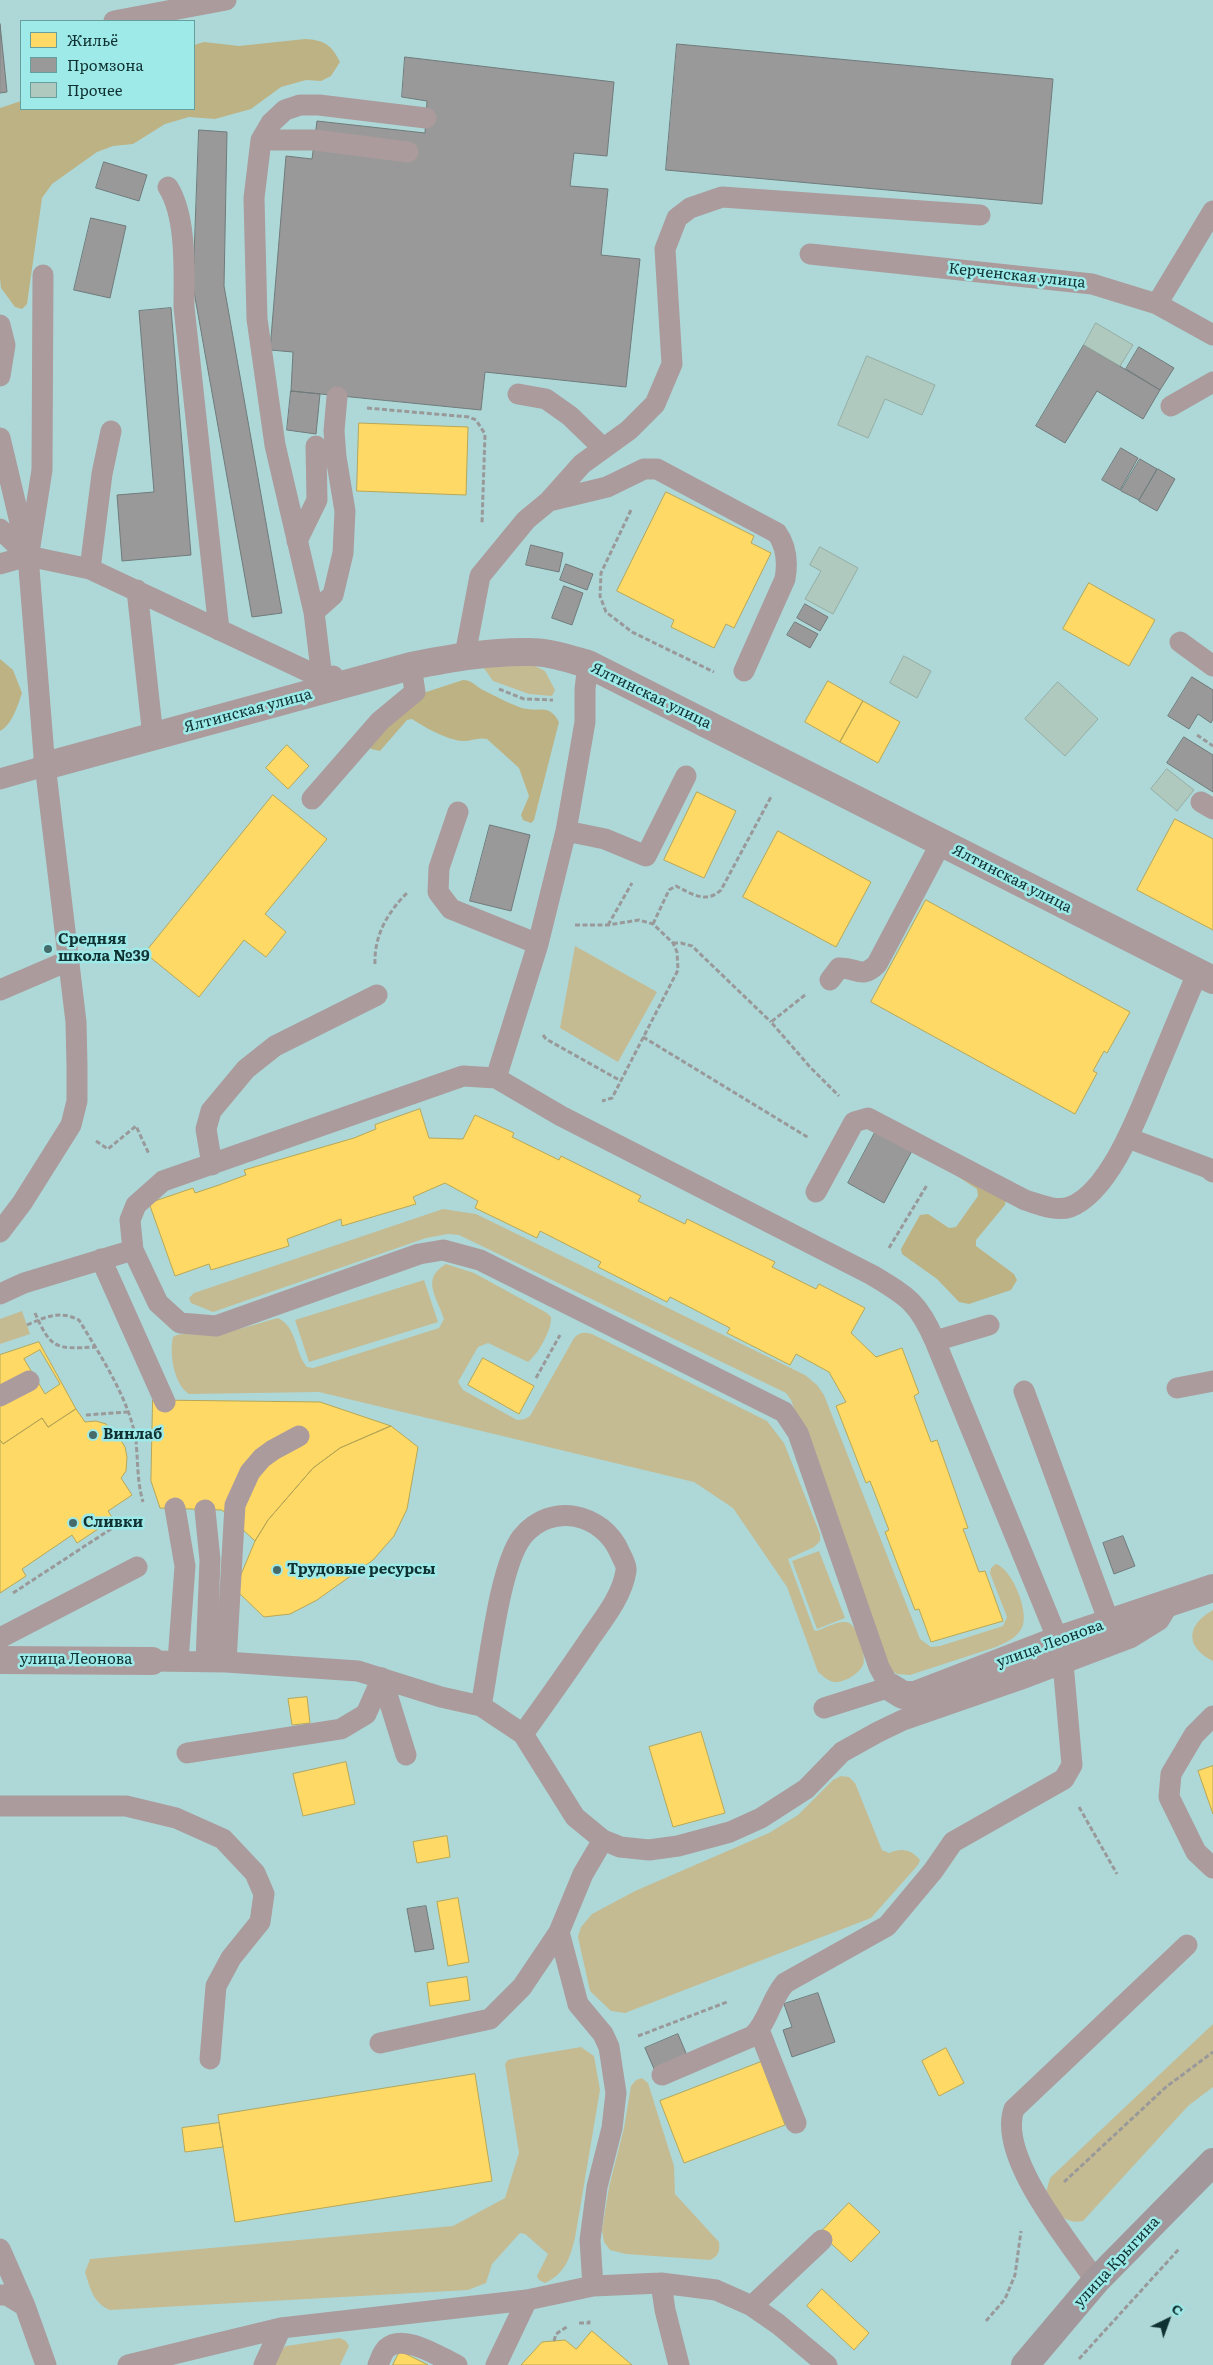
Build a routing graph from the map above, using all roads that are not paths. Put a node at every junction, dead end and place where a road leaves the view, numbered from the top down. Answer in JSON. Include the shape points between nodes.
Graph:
{"nodes":[{"id":1,"x":226,"y":0,"type":"edge"},
{"id":2,"x":119,"y":20,"type":"edge"},
{"id":3,"x":426,"y":118,"type":"dead end"},
{"id":4,"x":261,"y":140,"type":"junction"},
{"id":5,"x":408,"y":152,"type":"dead end"},
{"id":6,"x":168,"y":187,"type":"dead end"},
{"id":7,"x":1213,"y":211,"type":"edge"},
{"id":8,"x":980,"y":216,"type":"dead end"},
{"id":9,"x":810,"y":254,"type":"dead end"},
{"id":10,"x":43,"y":275,"type":"dead end"},
{"id":11,"x":1157,"y":304,"type":"junction"},
{"id":12,"x":0,"y":325,"type":"edge"},
{"id":13,"x":1213,"y":335,"type":"edge"},
{"id":14,"x":0,"y":376,"type":"edge"},
{"id":15,"x":1213,"y":382,"type":"edge"},
{"id":16,"x":518,"y":394,"type":"dead end"},
{"id":17,"x":336,"y":401,"type":"road end"},
{"id":18,"x":1171,"y":406,"type":"dead end"},
{"id":19,"x":111,"y":431,"type":"dead end"},
{"id":20,"x":0,"y":438,"type":"edge"},
{"id":21,"x":316,"y":446,"type":"dead end"},
{"id":22,"x":602,"y":448,"type":"junction"},
{"id":23,"x":548,"y":501,"type":"junction"},
{"id":24,"x":0,"y":530,"type":"edge"},
{"id":25,"x":297,"y":541,"type":"junction"},
{"id":26,"x":28,"y":556,"type":"junction"},
{"id":27,"x":0,"y":564,"type":"edge"},
{"id":28,"x":90,"y":569,"type":"junction"},
{"id":29,"x":137,"y":590,"type":"junction"},
{"id":30,"x":314,"y":612,"type":"junction"},
{"id":31,"x":218,"y":630,"type":"junction"},
{"id":32,"x":1180,"y":642,"type":"dead end"},
{"id":33,"x":465,"y":655,"type":"junction"},
{"id":34,"x":588,"y":664,"type":"junction"},
{"id":35,"x":411,"y":666,"type":"junction"},
{"id":36,"x":1213,"y":666,"type":"edge"},
{"id":37,"x":744,"y":671,"type":"road end"},
{"id":38,"x":322,"y":678,"type":"junction"},
{"id":39,"x":153,"y":737,"type":"junction"},
{"id":40,"x":45,"y":766,"type":"junction"},
{"id":41,"x":686,"y":776,"type":"dead end"},
{"id":42,"x":0,"y":779,"type":"edge"},
{"id":43,"x":312,"y":799,"type":"dead end"},
{"id":44,"x":458,"y":812,"type":"dead end"},
{"id":45,"x":566,"y":831,"type":"junction"},
{"id":46,"x":941,"y":843,"type":"junction"},
{"id":47,"x":538,"y":944,"type":"junction"},
{"id":48,"x":70,"y":960,"type":"junction"},
{"id":49,"x":1206,"y":976,"type":"edge"},
{"id":50,"x":830,"y":980,"type":"dead end"},
{"id":51,"x":0,"y":990,"type":"edge"},
{"id":52,"x":377,"y":995,"type":"dead end"},
{"id":53,"x":496,"y":1078,"type":"junction"},
{"id":54,"x":1128,"y":1138,"type":"junction"},
{"id":55,"x":212,"y":1165,"type":"junction"},
{"id":56,"x":1213,"y":1172,"type":"edge"},
{"id":57,"x":816,"y":1192,"type":"dead end"},
{"id":58,"x":0,"y":1232,"type":"edge"},
{"id":59,"x":133,"y":1250,"type":"junction"},
{"id":60,"x":101,"y":1259,"type":"junction"},
{"id":61,"x":0,"y":1294,"type":"edge"},
{"id":62,"x":989,"y":1325,"type":"dead end"},
{"id":63,"x":935,"y":1341,"type":"junction"},
{"id":64,"x":29,"y":1381,"type":"dead end"},
{"id":65,"x":1213,"y":1381,"type":"edge"},
{"id":66,"x":1177,"y":1388,"type":"dead end"},
{"id":67,"x":1024,"y":1391,"type":"dead end"},
{"id":68,"x":0,"y":1396,"type":"edge"},
{"id":69,"x":165,"y":1402,"type":"dead end"},
{"id":70,"x":299,"y":1436,"type":"dead end"},
{"id":71,"x":175,"y":1508,"type":"dead end"},
{"id":72,"x":206,"y":1510,"type":"dead end"},
{"id":73,"x":137,"y":1567,"type":"dead end"},
{"id":74,"x":1213,"y":1588,"type":"edge"},
{"id":75,"x":1170,"y":1602,"type":"junction"},
{"id":76,"x":1110,"y":1622,"type":"junction"},
{"id":77,"x":0,"y":1638,"type":"edge"},
{"id":78,"x":1061,"y":1651,"type":"junction"},
{"id":79,"x":0,"y":1660,"type":"edge"},
{"id":80,"x":165,"y":1661,"type":"junction"},
{"id":81,"x":216,"y":1661,"type":"junction"},
{"id":82,"x":382,"y":1678,"type":"junction"},
{"id":83,"x":890,"y":1687,"type":"junction"},
{"id":84,"x":481,"y":1706,"type":"junction"},
{"id":85,"x":824,"y":1708,"type":"dead end"},
{"id":86,"x":1213,"y":1716,"type":"edge"},
{"id":87,"x":523,"y":1734,"type":"junction"},
{"id":88,"x":187,"y":1753,"type":"dead end"},
{"id":89,"x":406,"y":1755,"type":"dead end"},
{"id":90,"x":0,"y":1806,"type":"edge"},
{"id":91,"x":603,"y":1840,"type":"junction"},
{"id":92,"x":1213,"y":1868,"type":"edge"},
{"id":93,"x":558,"y":1932,"type":"junction"},
{"id":94,"x":1187,"y":1945,"type":"dead end"},
{"id":95,"x":759,"y":2030,"type":"junction"},
{"id":96,"x":380,"y":2043,"type":"dead end"},
{"id":97,"x":210,"y":2059,"type":"dead end"},
{"id":98,"x":662,"y":2075,"type":"dead end"},
{"id":99,"x":796,"y":2123,"type":"dead end"},
{"id":100,"x":1213,"y":2162,"type":"edge"},
{"id":101,"x":822,"y":2240,"type":"dead end"},
{"id":102,"x":0,"y":2249,"type":"edge"},
{"id":103,"x":1096,"y":2281,"type":"junction"},
{"id":104,"x":661,"y":2283,"type":"junction"},
{"id":105,"x":594,"y":2286,"type":"junction"},
{"id":106,"x":0,"y":2295,"type":"edge"},
{"id":107,"x":527,"y":2300,"type":"junction"},
{"id":108,"x":25,"y":2306,"type":"junction"},
{"id":109,"x":752,"y":2306,"type":"junction"},
{"id":110,"x":281,"y":2328,"type":"junction"},
{"id":111,"x":46,"y":2365,"type":"edge"},
{"id":112,"x":128,"y":2365,"type":"edge"},
{"id":113,"x":264,"y":2365,"type":"edge"},
{"id":114,"x":378,"y":2365,"type":"edge"},
{"id":115,"x":457,"y":2365,"type":"edge"},
{"id":116,"x":496,"y":2365,"type":"edge"},
{"id":117,"x":679,"y":2365,"type":"edge"},
{"id":118,"x":826,"y":2365,"type":"edge"},
{"id":119,"x":1025,"y":2365,"type":"edge"}],
"edges":[{"from":1,"to":2,"type":"lane"},
{"from":3,"to":4,"type":"lane","via":[[300,105],[285,110],[270,123]]},
{"from":4,"to":5,"type":"lane","via":[[315,140]]},
{"from":4,"to":25,"type":"lane","via":[[254,198],[275,446]]},
{"from":6,"to":31,"type":"lane","via":[[180,220],[184,307]]},
{"from":7,"to":11,"type":"lane"},
{"from":8,"to":22,"type":"lane","via":[[722,197],[690,208],[678,218],[665,250],[672,364],[655,404],[629,430]]},
{"from":9,"to":11,"type":"lane","name":"Керченская улица","via":[[1092,284]]},
{"from":10,"to":26,"type":"lane","via":[[42,470]]},
{"from":11,"to":13,"type":"lane","name":"Керченская улица"},
{"from":12,"to":14,"type":"lane","via":[[5,345]]},
{"from":15,"to":18,"type":"lane"},
{"from":16,"to":22,"type":"lane","via":[[546,399],[570,416]]},
{"from":17,"to":30,"type":"lane","via":[[336,457],[345,511],[342,553],[332,595]]},
{"from":19,"to":28,"type":"lane"},
{"from":20,"to":26,"type":"lane"},
{"from":21,"to":25,"type":"lane","via":[[317,500]]},
{"from":22,"to":23,"type":"lane","via":[[582,464]]},
{"from":23,"to":33,"type":"lane","via":[[526,520],[480,576]]},
{"from":23,"to":37,"type":"lane","via":[[607,487],[644,469],[657,469],[776,533],[782,540],[788,563],[786,579]]},
{"from":24,"to":26,"type":"lane"},
{"from":25,"to":30,"type":"lane"},
{"from":26,"to":27,"type":"lane"},
{"from":26,"to":28,"type":"lane"},
{"from":26,"to":40,"type":"lane"},
{"from":28,"to":29,"type":"lane"},
{"from":29,"to":31,"type":"lane"},
{"from":29,"to":39,"type":"lane"},
{"from":30,"to":38,"type":"lane"},
{"from":31,"to":38,"type":"lane"},
{"from":32,"to":36,"type":"lane"},
{"from":33,"to":34,"type":"street","name":"Ялтинская улица","via":[[532,652]]},
{"from":33,"to":35,"type":"street","name":"Ялтинская улица"},
{"from":34,"to":45,"type":"lane","via":[[585,722]]},
{"from":34,"to":46,"type":"street","name":"Ялтинская улица"},
{"from":35,"to":38,"type":"lane"},
{"from":35,"to":39,"type":"street","name":"Ялтинская улица"},
{"from":35,"to":43,"type":"lane","via":[[415,692],[380,722]]},
{"from":39,"to":40,"type":"street","name":"Ялтинская улица"},
{"from":40,"to":42,"type":"lane"},
{"from":40,"to":48,"type":"lane"},
{"from":41,"to":45,"type":"lane","via":[[646,856],[605,839]]},
{"from":44,"to":47,"type":"lane","via":[[439,868],[438,892],[451,909]]},
{"from":45,"to":47,"type":"lane"},
{"from":46,"to":49,"type":"street","name":"Ялтинская улица"},
{"from":46,"to":50,"type":"lane","via":[[877,964],[869,972],[839,968]]},
{"from":47,"to":53,"type":"lane"},
{"from":48,"to":51,"type":"lane"},
{"from":48,"to":58,"type":"lane","via":[[77,1066],[77,1101],[71,1125]]},
{"from":49,"to":54,"type":"lane"},
{"from":52,"to":55,"type":"lane","via":[[275,1046],[246,1069],[211,1110],[206,1129]]},
{"from":53,"to":55,"type":"lane","via":[[463,1076]]},
{"from":53,"to":63,"type":"lane","via":[[561,1116],[872,1275],[915,1304]]},
{"from":54,"to":56,"type":"lane"},
{"from":54,"to":57,"type":"lane","via":[[1084,1200],[1068,1208],[1046,1207],[1025,1200],[868,1118],[854,1122]]},
{"from":55,"to":59,"type":"lane","via":[[163,1181],[136,1205],[130,1220]]},
{"from":59,"to":60,"type":"lane"},
{"from":59,"to":83,"type":"lane","via":[[158,1303],[180,1323],[196,1326],[216,1326],[418,1254],[443,1250],[480,1260],[784,1412],[798,1433],[880,1667]]},
{"from":60,"to":61,"type":"lane","via":[[24,1283]]},
{"from":60,"to":69,"type":"lane"},
{"from":62,"to":63,"type":"lane"},
{"from":63,"to":78,"type":"lane"},
{"from":64,"to":68,"type":"lane"},
{"from":65,"to":66,"type":"lane"},
{"from":67,"to":76,"type":"lane"},
{"from":70,"to":81,"type":"lane","via":[[262,1458],[250,1472],[235,1505]]},
{"from":71,"to":80,"type":"lane","via":[[185,1566]]},
{"from":72,"to":81,"type":"lane"},
{"from":73,"to":77,"type":"lane"},
{"from":74,"to":75,"type":"street","name":"улица Леонова"},
{"from":75,"to":76,"type":"street","name":"улица Леонова"},
{"from":75,"to":78,"type":"lane","via":[[1160,1620],[1147,1629]]},
{"from":76,"to":78,"type":"street","name":"улица Леонова"},
{"from":78,"to":83,"type":"street","name":"улица Леонова","via":[[914,1695],[903,1695]]},
{"from":78,"to":91,"type":"lane","via":[[878,1732],[842,1752],[806,1789],[787,1802],[730,1832],[649,1850],[620,1847]]},
{"from":78,"to":95,"type":"lane","via":[[1072,1758],[1064,1779],[952,1842],[933,1871],[887,1926],[785,1983]]},
{"from":79,"to":80,"type":"street","name":"улица Леонова"},
{"from":80,"to":81,"type":"lane"},
{"from":81,"to":82,"type":"lane","via":[[358,1671]]},
{"from":82,"to":84,"type":"lane"},
{"from":82,"to":88,"type":"lane","via":[[366,1714],[341,1729]]},
{"from":82,"to":89,"type":"lane"},
{"from":83,"to":85,"type":"lane"},
{"from":84,"to":87,"type":"lane"},
{"from":84,"to":87,"type":"lane","via":[[504,1576],[522,1538],[543,1519],[562,1515],[590,1521],[614,1539],[626,1569],[618,1597]]},
{"from":86,"to":92,"type":"lane","via":[[1194,1735],[1171,1774],[1170,1797],[1196,1852]]},
{"from":87,"to":91,"type":"lane","via":[[575,1817]]},
{"from":90,"to":97,"type":"lane","via":[[126,1806],[176,1818],[223,1839],[255,1873],[264,1894],[260,1922],[231,1958],[216,1986]]},
{"from":91,"to":93,"type":"lane","via":[[582,1874]]},
{"from":93,"to":96,"type":"lane","via":[[522,1987],[490,2019]]},
{"from":93,"to":105,"type":"lane","via":[[578,2004],[604,2034],[609,2047],[616,2093],[590,2240]]},
{"from":94,"to":103,"type":"lane","via":[[1014,2109],[1009,2121],[1010,2134],[1030,2185]]},
{"from":95,"to":98,"type":"lane","via":[[753,2036]]},
{"from":95,"to":99,"type":"lane"},
{"from":100,"to":103,"type":"main road","name":"улица Крыгина"},
{"from":101,"to":109,"type":"lane"},
{"from":102,"to":108,"type":"lane"},
{"from":103,"to":119,"type":"main road","name":"улица Крыгина"},
{"from":104,"to":105,"type":"lane"},
{"from":104,"to":109,"type":"lane","via":[[716,2290]]},
{"from":104,"to":117,"type":"lane"},
{"from":105,"to":107,"type":"lane"},
{"from":106,"to":108,"type":"lane","via":[[7,2295]]},
{"from":107,"to":110,"type":"lane"},
{"from":107,"to":116,"type":"lane"},
{"from":108,"to":111,"type":"lane"},
{"from":109,"to":118,"type":"lane"},
{"from":110,"to":112,"type":"lane"},
{"from":110,"to":113,"type":"lane"},
{"from":114,"to":115,"type":"lane","via":[[386,2348],[398,2342],[408,2342]]}]}
